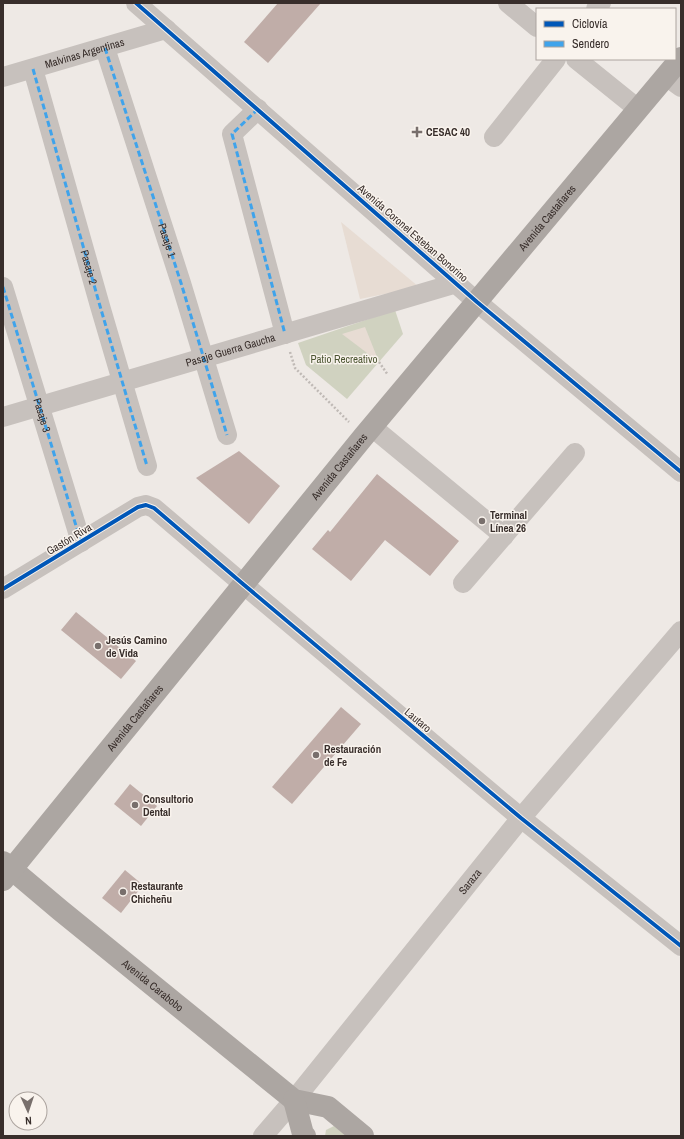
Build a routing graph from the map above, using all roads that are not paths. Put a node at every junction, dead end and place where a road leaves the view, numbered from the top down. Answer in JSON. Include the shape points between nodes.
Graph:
{"nodes":[{"id":1,"x":136,"y":3,"type":"edge"},
{"id":2,"x":508,"y":3,"type":"edge"},
{"id":3,"x":536,"y":26,"type":"edge"},
{"id":4,"x":166,"y":29,"type":"junction"},
{"id":5,"x":105,"y":48,"type":"junction"},
{"id":6,"x":681,"y":58,"type":"edge"},
{"id":7,"x":555,"y":60,"type":"edge"},
{"id":8,"x":577,"y":60,"type":"edge"},
{"id":9,"x":33,"y":68,"type":"junction"},
{"id":10,"x":3,"y":77,"type":"edge"},
{"id":11,"x":674,"y":81,"type":"edge"},
{"id":12,"x":258,"y":109,"type":"junction"},
{"id":13,"x":638,"y":109,"type":"junction"},
{"id":14,"x":494,"y":137,"type":"dead end"},
{"id":15,"x":457,"y":283,"type":"junction"},
{"id":16,"x":3,"y":287,"type":"edge"},
{"id":17,"x":477,"y":302,"type":"junction"},
{"id":18,"x":285,"y":334,"type":"junction"},
{"id":19,"x":204,"y":358,"type":"junction"},
{"id":20,"x":122,"y":382,"type":"junction"},
{"id":21,"x":39,"y":406,"type":"junction"},
{"id":22,"x":3,"y":417,"type":"edge"},
{"id":23,"x":368,"y":432,"type":"junction"},
{"id":24,"x":227,"y":435,"type":"dead end"},
{"id":25,"x":575,"y":453,"type":"dead end"},
{"id":26,"x":147,"y":466,"type":"dead end"},
{"id":27,"x":681,"y":472,"type":"edge"},
{"id":28,"x":146,"y":505,"type":"joint"},
{"id":29,"x":504,"y":536,"type":"junction"},
{"id":30,"x":81,"y":542,"type":"junction"},
{"id":31,"x":463,"y":583,"type":"dead end"},
{"id":32,"x":242,"y":584,"type":"junction"},
{"id":33,"x":3,"y":589,"type":"edge"},
{"id":34,"x":681,"y":630,"type":"edge"},
{"id":35,"x":522,"y":818,"type":"junction"},
{"id":36,"x":6,"y":870,"type":"edge"},
{"id":37,"x":681,"y":946,"type":"edge"},
{"id":38,"x":294,"y":1100,"type":"junction"},
{"id":39,"x":263,"y":1136,"type":"edge"},
{"id":40,"x":306,"y":1136,"type":"edge"},
{"id":41,"x":363,"y":1136,"type":"edge"}],
"edges":[{"from":1,"to":4,"type":"street","name":"Avenida Coronel Esteban Bonorino"},
{"from":2,"to":3,"type":"street"},
{"from":4,"to":5,"type":"street","name":"Malvinas Argentinas"},
{"from":4,"to":12,"type":"street","name":"Avenida Coronel Esteban Bonorino"},
{"from":5,"to":9,"type":"street","name":"Malvinas Argentinas"},
{"from":5,"to":19,"type":"street","name":"Pasaje 1"},
{"from":6,"to":11,"type":"main road","name":"Avenida Castañares"},
{"from":7,"to":14,"type":"street"},
{"from":8,"to":13,"type":"street"},
{"from":9,"to":10,"type":"street","name":"Malvinas Argentinas"},
{"from":9,"to":20,"type":"street","name":"Pasaje 2"},
{"from":11,"to":13,"type":"main road","name":"Avenida Castañares"},
{"from":12,"to":15,"type":"street","name":"Avenida Coronel Esteban Bonorino"},
{"from":12,"to":18,"type":"street","via":[[232,134]]},
{"from":13,"to":17,"type":"main road","name":"Avenida Castañares"},
{"from":15,"to":17,"type":"street","name":"Avenida Coronel Esteban Bonorino"},
{"from":15,"to":18,"type":"street","name":"Pasaje Guerra Gaucha"},
{"from":16,"to":21,"type":"street","name":"Pasaje 3"},
{"from":17,"to":23,"type":"main road","name":"Avenida Castañares"},
{"from":17,"to":27,"type":"street","name":"Avenida Coronel Esteban Bonorino"},
{"from":18,"to":19,"type":"street","name":"Pasaje Guerra Gaucha"},
{"from":19,"to":20,"type":"street","name":"Pasaje Guerra Gaucha"},
{"from":19,"to":24,"type":"street","name":"Pasaje 1"},
{"from":20,"to":21,"type":"street","name":"Pasaje Guerra Gaucha"},
{"from":20,"to":26,"type":"street","name":"Pasaje 2"},
{"from":21,"to":22,"type":"street","name":"Pasaje Guerra Gaucha"},
{"from":21,"to":30,"type":"street","name":"Pasaje 3"},
{"from":23,"to":29,"type":"street"},
{"from":23,"to":32,"type":"main road","name":"Avenida Castañares"},
{"from":25,"to":29,"type":"street"},
{"from":28,"to":30,"type":"street","name":"Gastón Riva","via":[[138,507]]},
{"from":28,"to":32,"type":"street","name":"Lautaro","via":[[154,508]]},
{"from":29,"to":31,"type":"street"},
{"from":30,"to":33,"type":"street","name":"Gastón Riva"},
{"from":32,"to":35,"type":"street","name":"Lautaro"},
{"from":32,"to":36,"type":"main road","name":"Avenida Castañares"},
{"from":34,"to":35,"type":"street","name":"Saraza"},
{"from":35,"to":37,"type":"street","name":"Lautaro"},
{"from":35,"to":38,"type":"street","name":"Saraza"},
{"from":36,"to":38,"type":"main road","name":"Avenida Carabobo","via":[[60,910]]},
{"from":38,"to":39,"type":"street","name":"Saraza"},
{"from":38,"to":40,"type":"main road","via":[[303,1134]]},
{"from":38,"to":41,"type":"main road","name":"Avenida Carabobo","via":[[328,1107]]}]}
